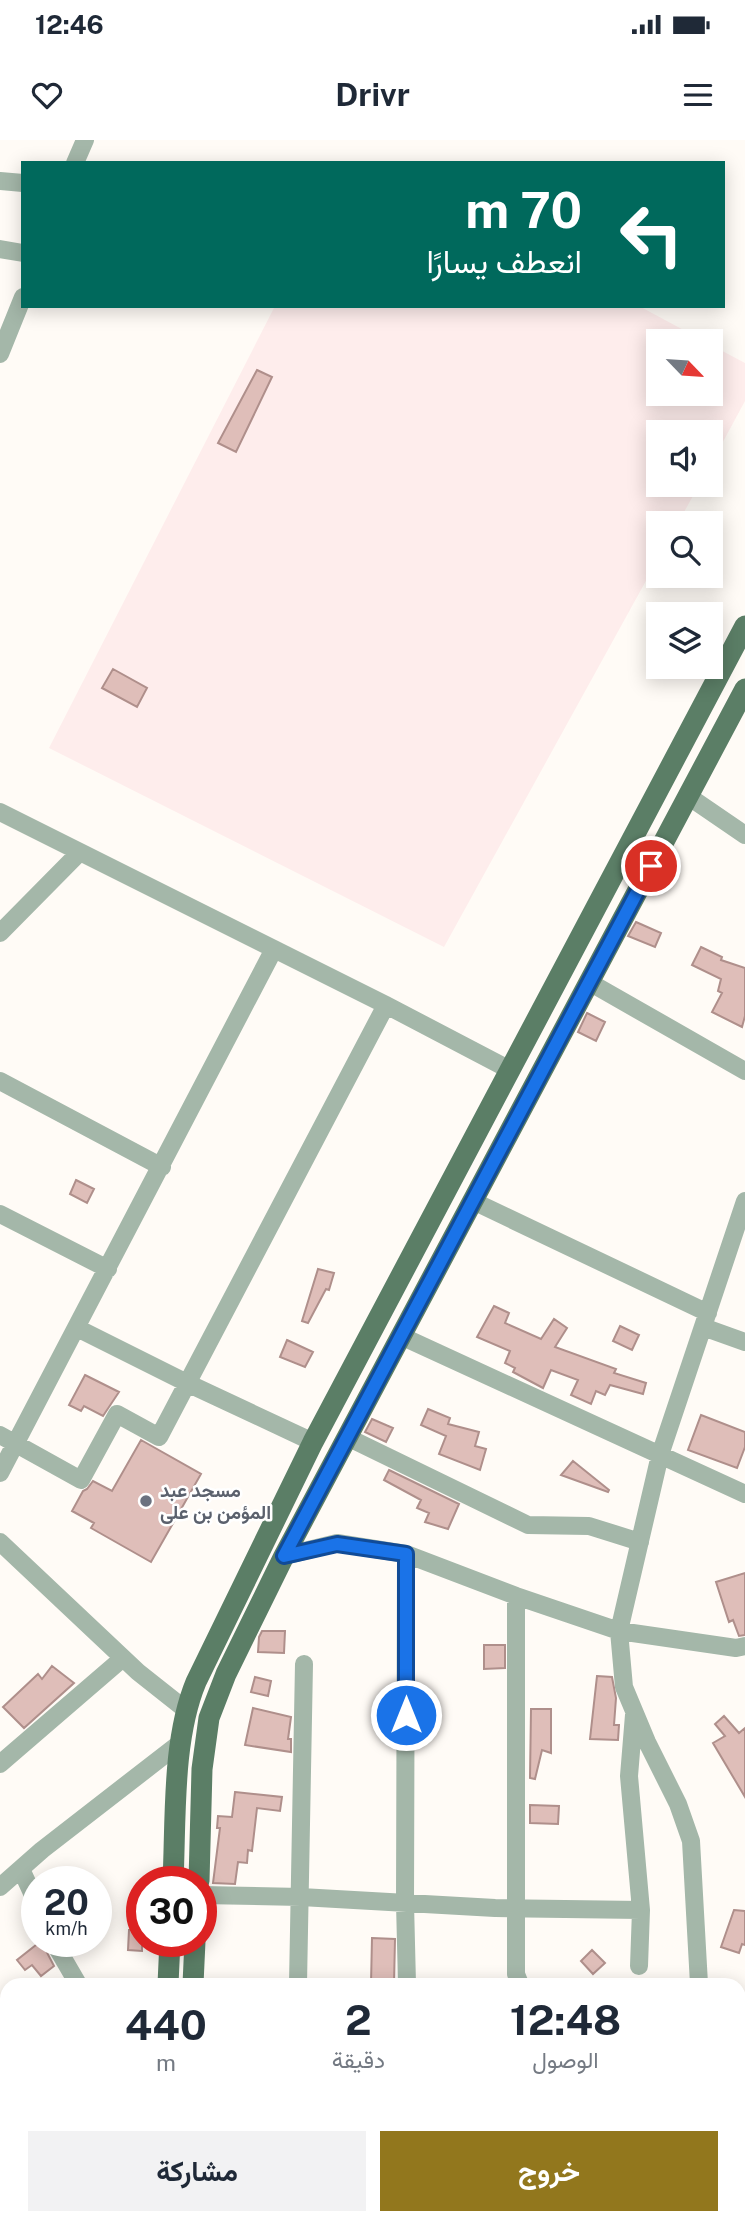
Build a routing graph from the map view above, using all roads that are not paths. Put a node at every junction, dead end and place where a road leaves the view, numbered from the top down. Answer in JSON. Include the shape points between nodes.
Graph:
{"nodes":[{"id":1,"x":85,"y":140,"type":"edge"},
{"id":2,"x":76,"y":161,"type":"edge"},
{"id":3,"x":0,"y":181,"type":"edge"},
{"id":4,"x":21,"y":183,"type":"edge"},
{"id":5,"x":0,"y":249,"type":"edge"},
{"id":6,"x":21,"y":253,"type":"edge"},
{"id":7,"x":21,"y":302,"type":"edge"},
{"id":8,"x":0,"y":354,"type":"edge"},
{"id":9,"x":745,"y":626,"type":"edge"},
{"id":10,"x":745,"y":689,"type":"edge"},
{"id":11,"x":688,"y":796,"type":"junction"},
{"id":12,"x":0,"y":812,"type":"edge"},
{"id":13,"x":745,"y":835,"type":"edge"},
{"id":14,"x":79,"y":853,"type":"junction"},
{"id":15,"x":0,"y":933,"type":"edge"},
{"id":16,"x":274,"y":950,"type":"junction"},
{"id":17,"x":589,"y":982,"type":"junction"},
{"id":18,"x":386,"y":1005,"type":"junction"},
{"id":19,"x":510,"y":1070,"type":"junction"},
{"id":20,"x":745,"y":1072,"type":"edge"},
{"id":21,"x":0,"y":1081,"type":"edge"},
{"id":22,"x":162,"y":1167,"type":"junction"},
{"id":23,"x":473,"y":1201,"type":"junction"},
{"id":24,"x":745,"y":1201,"type":"edge"},
{"id":25,"x":0,"y":1214,"type":"edge"},
{"id":26,"x":108,"y":1269,"type":"junction"},
{"id":27,"x":705,"y":1320,"type":"junction"},
{"id":28,"x":77,"y":1328,"type":"junction"},
{"id":29,"x":401,"y":1336,"type":"junction"},
{"id":30,"x":745,"y":1342,"type":"edge"},
{"id":31,"x":187,"y":1383,"type":"junction"},
{"id":32,"x":347,"y":1437,"type":"junction"},
{"id":33,"x":8,"y":1439,"type":"edge"},
{"id":34,"x":313,"y":1442,"type":"junction"},
{"id":35,"x":660,"y":1455,"type":"junction"},
{"id":36,"x":0,"y":1473,"type":"edge"},
{"id":37,"x":745,"y":1494,"type":"edge"},
{"id":38,"x":0,"y":1542,"type":"edge"},
{"id":39,"x":640,"y":1542,"type":"junction"},
{"id":40,"x":406,"y":1554,"type":"junction"},
{"id":41,"x":284,"y":1556,"type":"junction"},
{"id":42,"x":516,"y":1596,"type":"junction"},
{"id":43,"x":619,"y":1631,"type":"junction"},
{"id":44,"x":745,"y":1646,"type":"edge"},
{"id":45,"x":122,"y":1658,"type":"junction"},
{"id":46,"x":304,"y":1664,"type":"dead end"},
{"id":47,"x":186,"y":1710,"type":"junction"},
{"id":48,"x":634,"y":1712,"type":"junction"},
{"id":49,"x":180,"y":1743,"type":"junction"},
{"id":50,"x":0,"y":1764,"type":"edge"},
{"id":51,"x":25,"y":1866,"type":"edge"},
{"id":52,"x":174,"y":1866,"type":"edge"},
{"id":53,"x":199,"y":1866,"type":"edge"},
{"id":54,"x":21,"y":1869,"type":"edge"},
{"id":55,"x":0,"y":1887,"type":"edge"},
{"id":56,"x":217,"y":1895,"type":"edge"},
{"id":57,"x":301,"y":1897,"type":"junction"},
{"id":58,"x":405,"y":1903,"type":"junction"},
{"id":59,"x":517,"y":1908,"type":"junction"},
{"id":60,"x":641,"y":1909,"type":"junction"},
{"id":61,"x":62,"y":1957,"type":"edge"},
{"id":62,"x":169,"y":1957,"type":"edge"},
{"id":63,"x":194,"y":1957,"type":"edge"},
{"id":64,"x":639,"y":1966,"type":"dead end"},
{"id":65,"x":75,"y":1978,"type":"edge"},
{"id":66,"x":168,"y":1978,"type":"edge"},
{"id":67,"x":193,"y":1978,"type":"edge"},
{"id":68,"x":299,"y":1978,"type":"edge"},
{"id":69,"x":407,"y":1978,"type":"edge"},
{"id":70,"x":518,"y":1978,"type":"edge"},
{"id":71,"x":699,"y":1978,"type":"edge"}],
"edges":[{"from":1,"to":2,"type":"street"},
{"from":3,"to":4,"type":"street"},
{"from":5,"to":6,"type":"street"},
{"from":7,"to":8,"type":"street"},
{"from":9,"to":19,"type":"main road"},
{"from":10,"to":11,"type":"main road"},
{"from":11,"to":13,"type":"street"},
{"from":11,"to":17,"type":"main road"},
{"from":12,"to":14,"type":"street"},
{"from":14,"to":15,"type":"street"},
{"from":14,"to":16,"type":"street"},
{"from":16,"to":18,"type":"street"},
{"from":16,"to":22,"type":"street"},
{"from":17,"to":20,"type":"street"},
{"from":17,"to":23,"type":"main road"},
{"from":18,"to":19,"type":"street"},
{"from":18,"to":31,"type":"street"},
{"from":19,"to":34,"type":"main road"},
{"from":21,"to":22,"type":"street"},
{"from":22,"to":26,"type":"street"},
{"from":23,"to":27,"type":"street"},
{"from":23,"to":29,"type":"main road"},
{"from":24,"to":27,"type":"street"},
{"from":25,"to":26,"type":"street"},
{"from":26,"to":28,"type":"street"},
{"from":27,"to":30,"type":"street"},
{"from":27,"to":35,"type":"street"},
{"from":28,"to":31,"type":"street"},
{"from":28,"to":33,"type":"street"},
{"from":29,"to":32,"type":"main road"},
{"from":29,"to":35,"type":"street"},
{"from":31,"to":33,"type":"street","via":[[159,1437],[117,1414],[81,1480]]},
{"from":31,"to":34,"type":"street"},
{"from":32,"to":39,"type":"street","via":[[527,1525],[589,1526]]},
{"from":32,"to":41,"type":"main road"},
{"from":33,"to":36,"type":"street"},
{"from":34,"to":47,"type":"main road"},
{"from":35,"to":37,"type":"street"},
{"from":35,"to":39,"type":"street"},
{"from":38,"to":45,"type":"street"},
{"from":39,"to":43,"type":"street"},
{"from":40,"to":41,"type":"street","via":[[337,1544]]},
{"from":40,"to":42,"type":"street"},
{"from":40,"to":58,"type":"street"},
{"from":41,"to":53,"type":"main road","via":[[209,1717],[202,1769]]},
{"from":42,"to":43,"type":"street"},
{"from":42,"to":59,"type":"street"},
{"from":43,"to":44,"type":"street"},
{"from":43,"to":48,"type":"street","via":[[624,1687]]},
{"from":45,"to":47,"type":"street"},
{"from":45,"to":50,"type":"street"},
{"from":46,"to":57,"type":"street"},
{"from":47,"to":49,"type":"main road"},
{"from":48,"to":60,"type":"street","via":[[629,1776]]},
{"from":48,"to":71,"type":"street","via":[[691,1841]]},
{"from":49,"to":51,"type":"street"},
{"from":49,"to":52,"type":"main road"},
{"from":54,"to":55,"type":"street"},
{"from":56,"to":57,"type":"street"},
{"from":57,"to":58,"type":"street"},
{"from":57,"to":68,"type":"street"},
{"from":58,"to":59,"type":"street"},
{"from":58,"to":69,"type":"street"},
{"from":59,"to":60,"type":"street"},
{"from":59,"to":70,"type":"street"},
{"from":60,"to":64,"type":"street"},
{"from":61,"to":65,"type":"street"},
{"from":62,"to":66,"type":"main road"},
{"from":63,"to":67,"type":"main road"}]}
